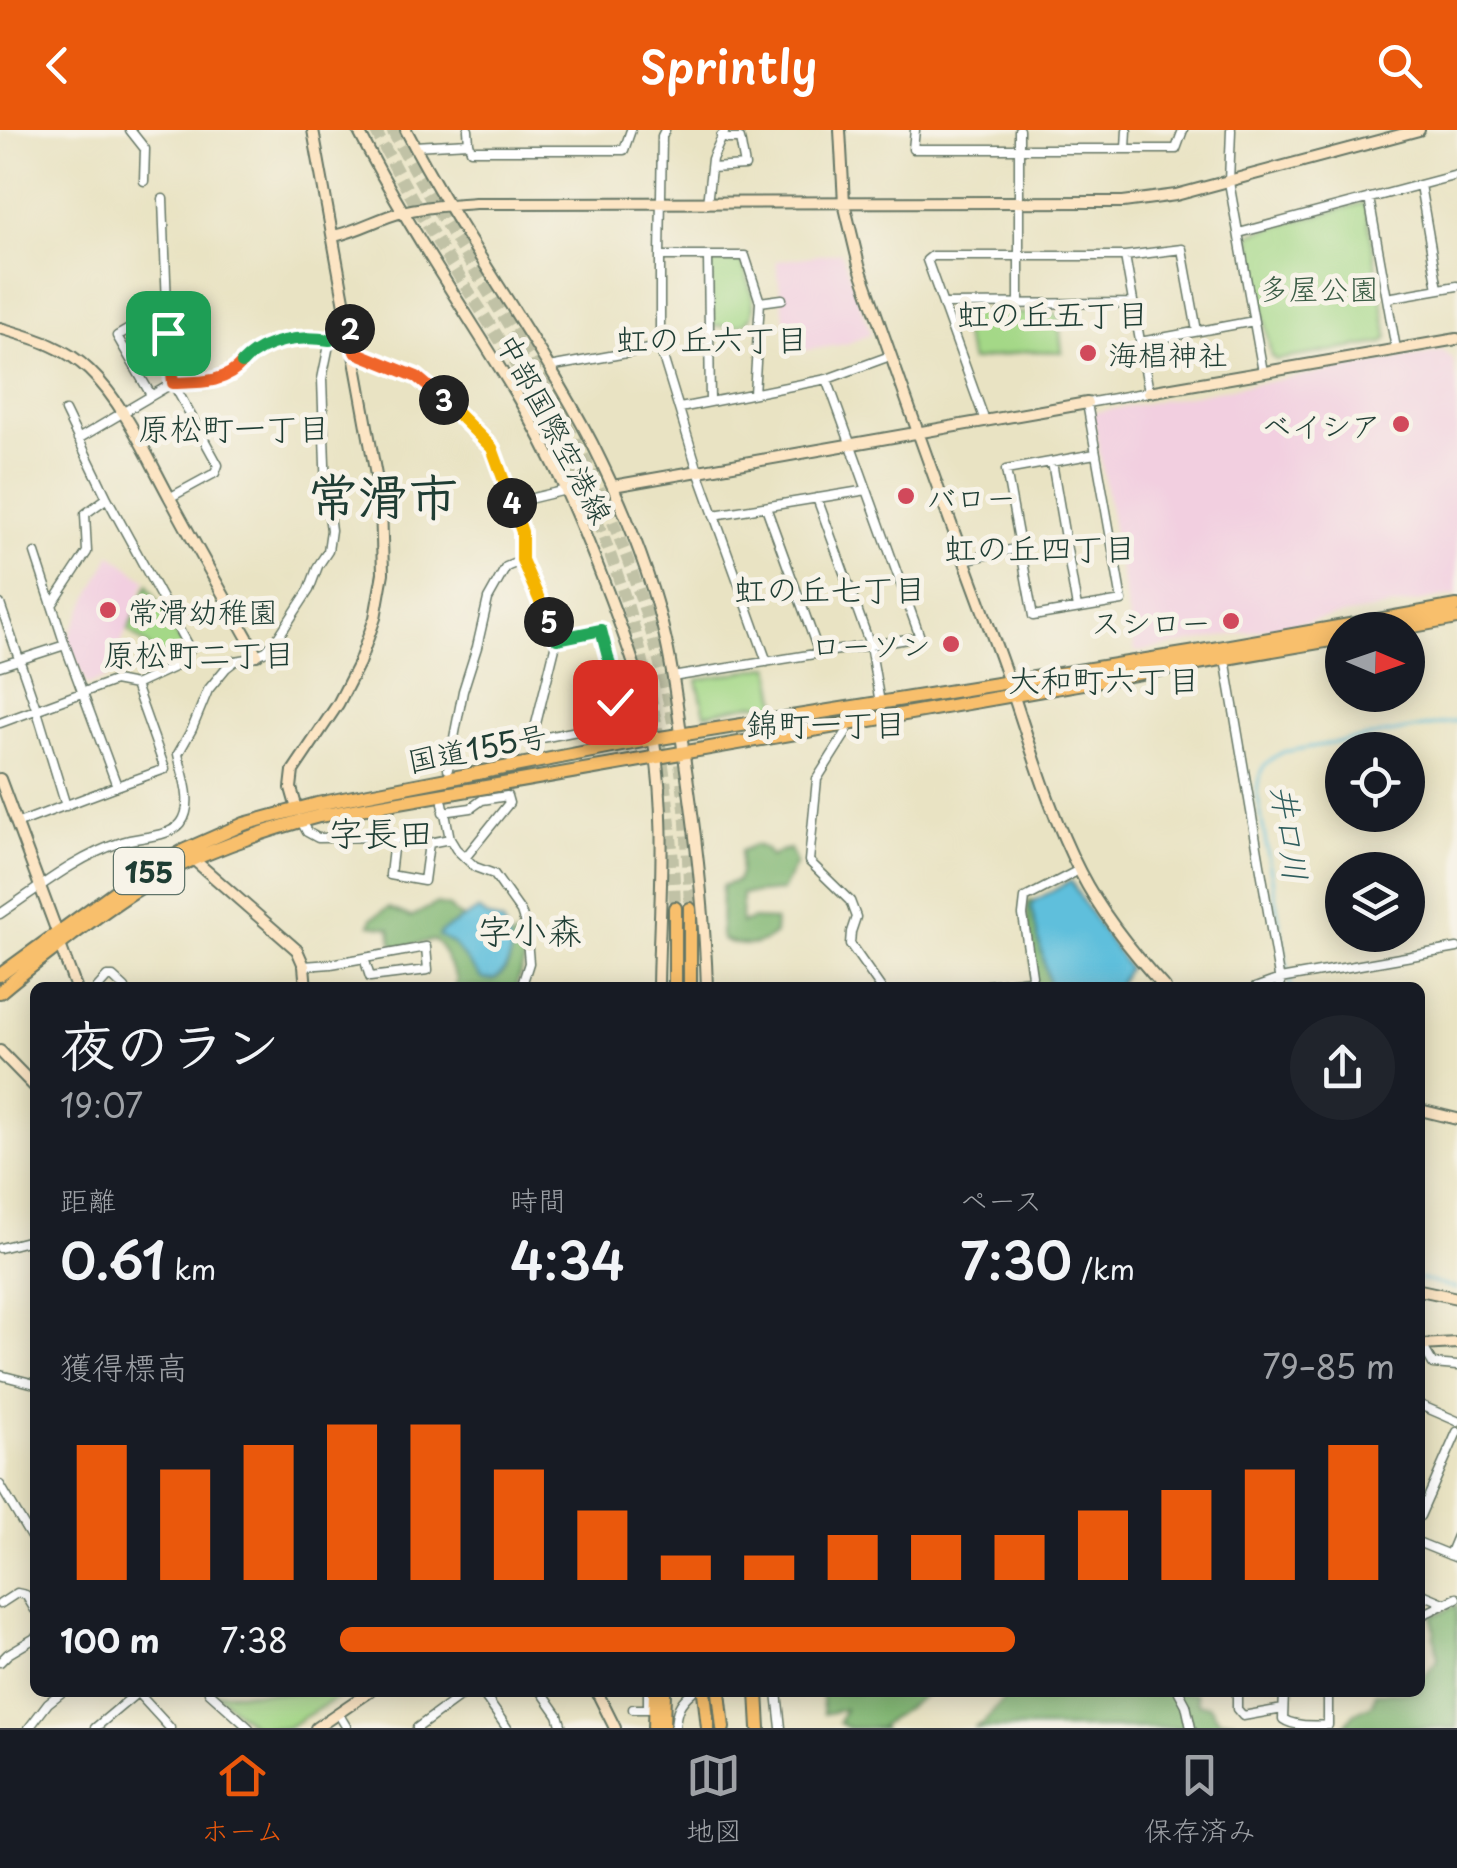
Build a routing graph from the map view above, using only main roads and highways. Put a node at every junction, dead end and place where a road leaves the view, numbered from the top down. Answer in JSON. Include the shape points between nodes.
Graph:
{"nodes":[{"id":1,"x":1457,"y":606,"type":"edge"},
{"id":2,"x":1457,"y":618,"type":"edge"},
{"id":3,"x":1425,"y":624,"type":"edge"},
{"id":4,"x":1325,"y":641,"type":"edge"},
{"id":5,"x":1012,"y":688,"type":"junction"},
{"id":6,"x":299,"y":815,"type":"junction"},
{"id":7,"x":21,"y":967,"type":"junction"},
{"id":8,"x":0,"y":975,"type":"edge"},
{"id":9,"x":676,"y":982,"type":"edge"},
{"id":10,"x":689,"y":982,"type":"edge"},
{"id":11,"x":0,"y":992,"type":"edge"},
{"id":12,"x":652,"y":1697,"type":"edge"},
{"id":13,"x":664,"y":1697,"type":"edge"},
{"id":14,"x":705,"y":1697,"type":"edge"},
{"id":15,"x":720,"y":1697,"type":"edge"},
{"id":16,"x":756,"y":1697,"type":"edge"},
{"id":17,"x":654,"y":1728,"type":"edge"},
{"id":18,"x":664,"y":1728,"type":"edge"},
{"id":19,"x":708,"y":1728,"type":"edge"},
{"id":20,"x":723,"y":1728,"type":"edge"},
{"id":21,"x":759,"y":1728,"type":"edge"}],
"edges":[{"from":1,"to":5,"type":"highway","name":"国道155号","number":"155"},
{"from":2,"to":3,"type":"highway"},
{"from":4,"to":5,"type":"highway","name":"国道155号","number":"155"},
{"from":5,"to":6,"type":"highway","name":"国道155号","number":"155","via":[[848,724]]},
{"from":5,"to":6,"type":"highway","name":"国道155号","number":"155","via":[[680,734],[442,779]]},
{"from":6,"to":7,"type":"highway","name":"国道155号","number":"155","via":[[244,824],[117,890]]},
{"from":7,"to":8,"type":"highway"},
{"from":7,"to":11,"type":"highway"},
{"from":9,"to":10,"type":"highway","via":[[683,909]]},
{"from":12,"to":17,"type":"highway"},
{"from":13,"to":18,"type":"highway"},
{"from":14,"to":19,"type":"highway"},
{"from":15,"to":20,"type":"highway"},
{"from":16,"to":21,"type":"highway"}]}
